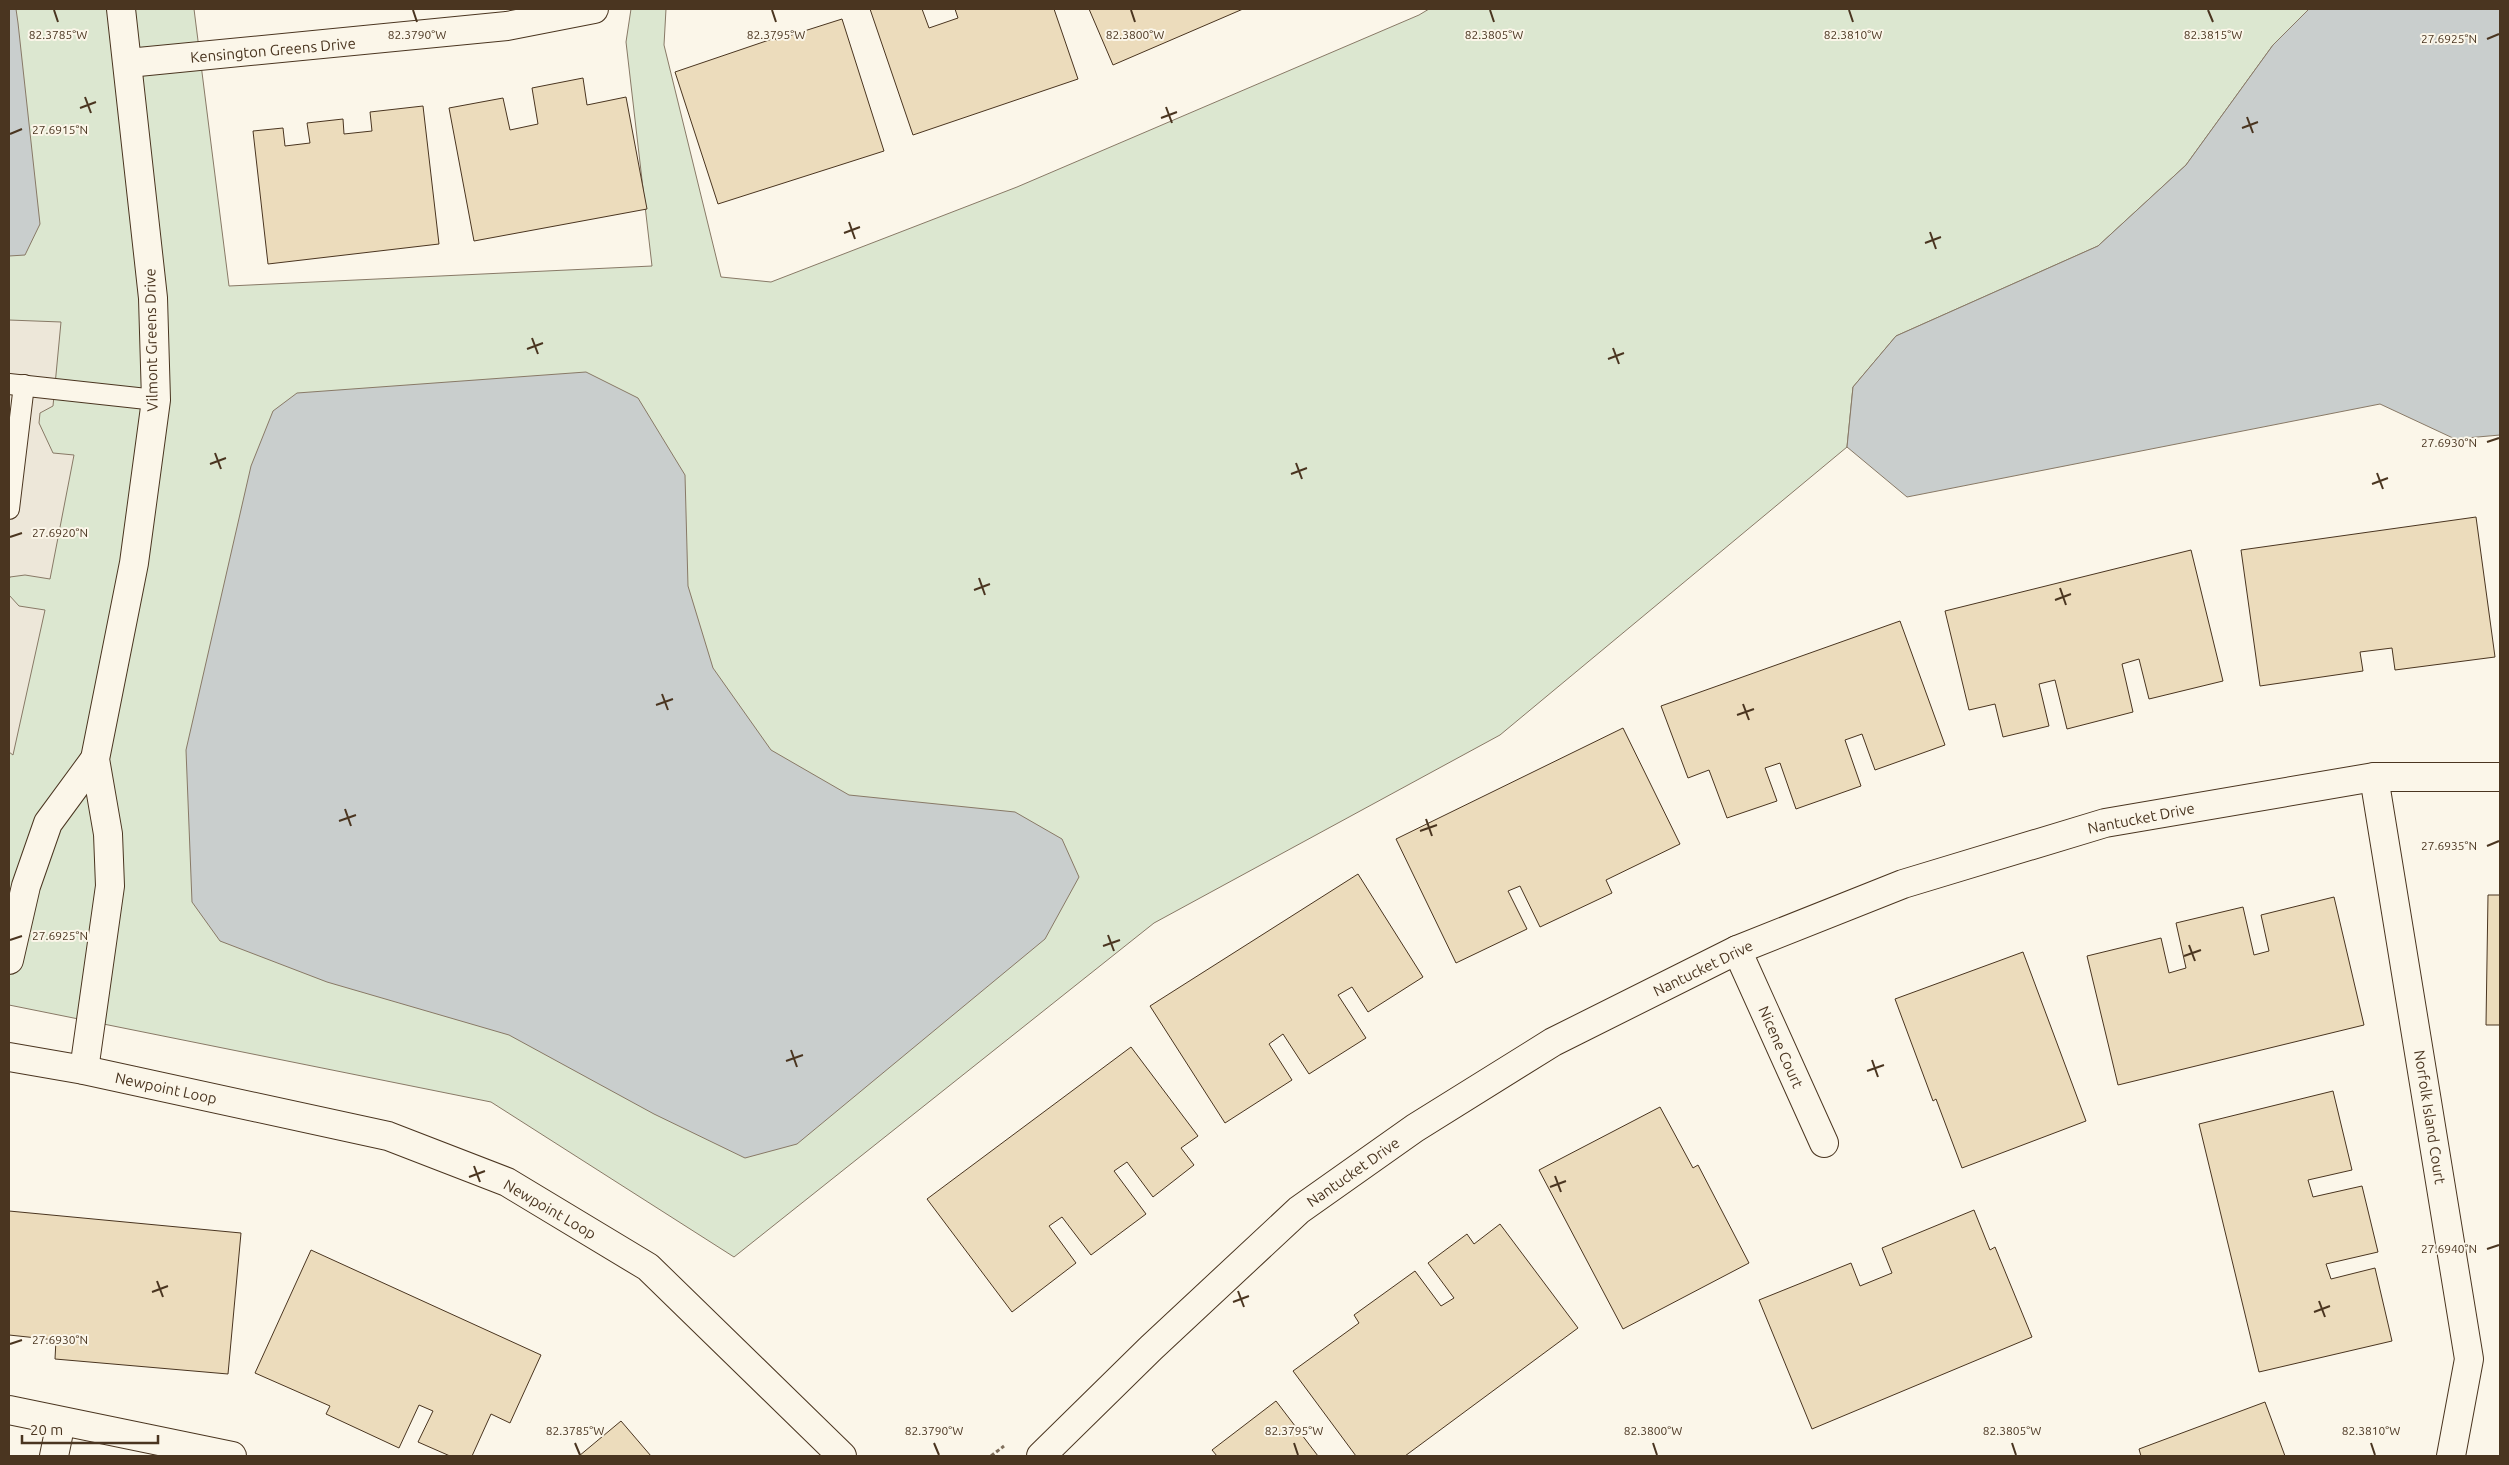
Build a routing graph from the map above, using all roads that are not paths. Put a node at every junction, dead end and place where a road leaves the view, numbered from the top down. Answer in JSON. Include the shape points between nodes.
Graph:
{"nodes":[{"id":1,"x":121,"y":9,"type":"edge"},
{"id":2,"x":594,"y":9,"type":"edge"},
{"id":3,"x":128,"y":63,"type":"junction"},
{"id":4,"x":16,"y":384,"type":"edge"},
{"id":5,"x":156,"y":400,"type":"junction"},
{"id":6,"x":9,"y":509,"type":"edge"},
{"id":7,"x":95,"y":759,"type":"junction"},
{"id":8,"x":2374,"y":777,"type":"junction"},
{"id":9,"x":2500,"y":777,"type":"edge"},
{"id":10,"x":1737,"y":950,"type":"junction"},
{"id":11,"x":9,"y":960,"type":"edge"},
{"id":12,"x":9,"y":1057,"type":"edge"},
{"id":13,"x":84,"y":1070,"type":"junction"},
{"id":14,"x":1824,"y":1143,"type":"dead end"},
{"id":15,"x":9,"y":1410,"type":"edge"},
{"id":16,"x":61,"y":1422,"type":"junction"},
{"id":17,"x":54,"y":1456,"type":"edge"},
{"id":18,"x":232,"y":1456,"type":"edge"},
{"id":19,"x":842,"y":1456,"type":"edge"},
{"id":20,"x":1042,"y":1456,"type":"edge"},
{"id":21,"x":2451,"y":1456,"type":"edge"}],
"edges":[{"from":1,"to":3,"type":"street","name":"Vilmont Greens Drive"},
{"from":2,"to":3,"type":"street","name":"Kensington Greens Drive","via":[[507,26]]},
{"from":3,"to":5,"type":"street","name":"Vilmont Greens Drive","via":[[153,298]]},
{"from":4,"to":5,"type":"lane"},
{"from":4,"to":6,"type":"lane"},
{"from":5,"to":7,"type":"street","name":"Vilmont Greens Drive","via":[[134,563]]},
{"from":7,"to":11,"type":"street","name":"Vilmont Greens Drive","via":[[48,823],[26,886]]},
{"from":7,"to":13,"type":"street","name":"Vilmont Greens Drive","via":[[108,834],[110,886]]},
{"from":8,"to":9,"type":"street","name":"Nantucket Drive"},
{"from":8,"to":10,"type":"street","name":"Nantucket Drive","via":[[2105,823],[1903,884]]},
{"from":8,"to":21,"type":"street","name":"Norfolk Island Court","via":[[2469,1359]]},
{"from":10,"to":14,"type":"street","name":"Nicene Court"},
{"from":10,"to":20,"type":"street","name":"Nantucket Drive","via":[[1553,1042],[1415,1128],[1299,1210],[1151,1348]]},
{"from":12,"to":13,"type":"street","name":"Newpoint Loop"},
{"from":13,"to":19,"type":"street","name":"Newpoint Loop","via":[[388,1136],[507,1182],[648,1267]]},
{"from":15,"to":16,"type":"street"},
{"from":16,"to":17,"type":"street"},
{"from":16,"to":18,"type":"street"}]}
